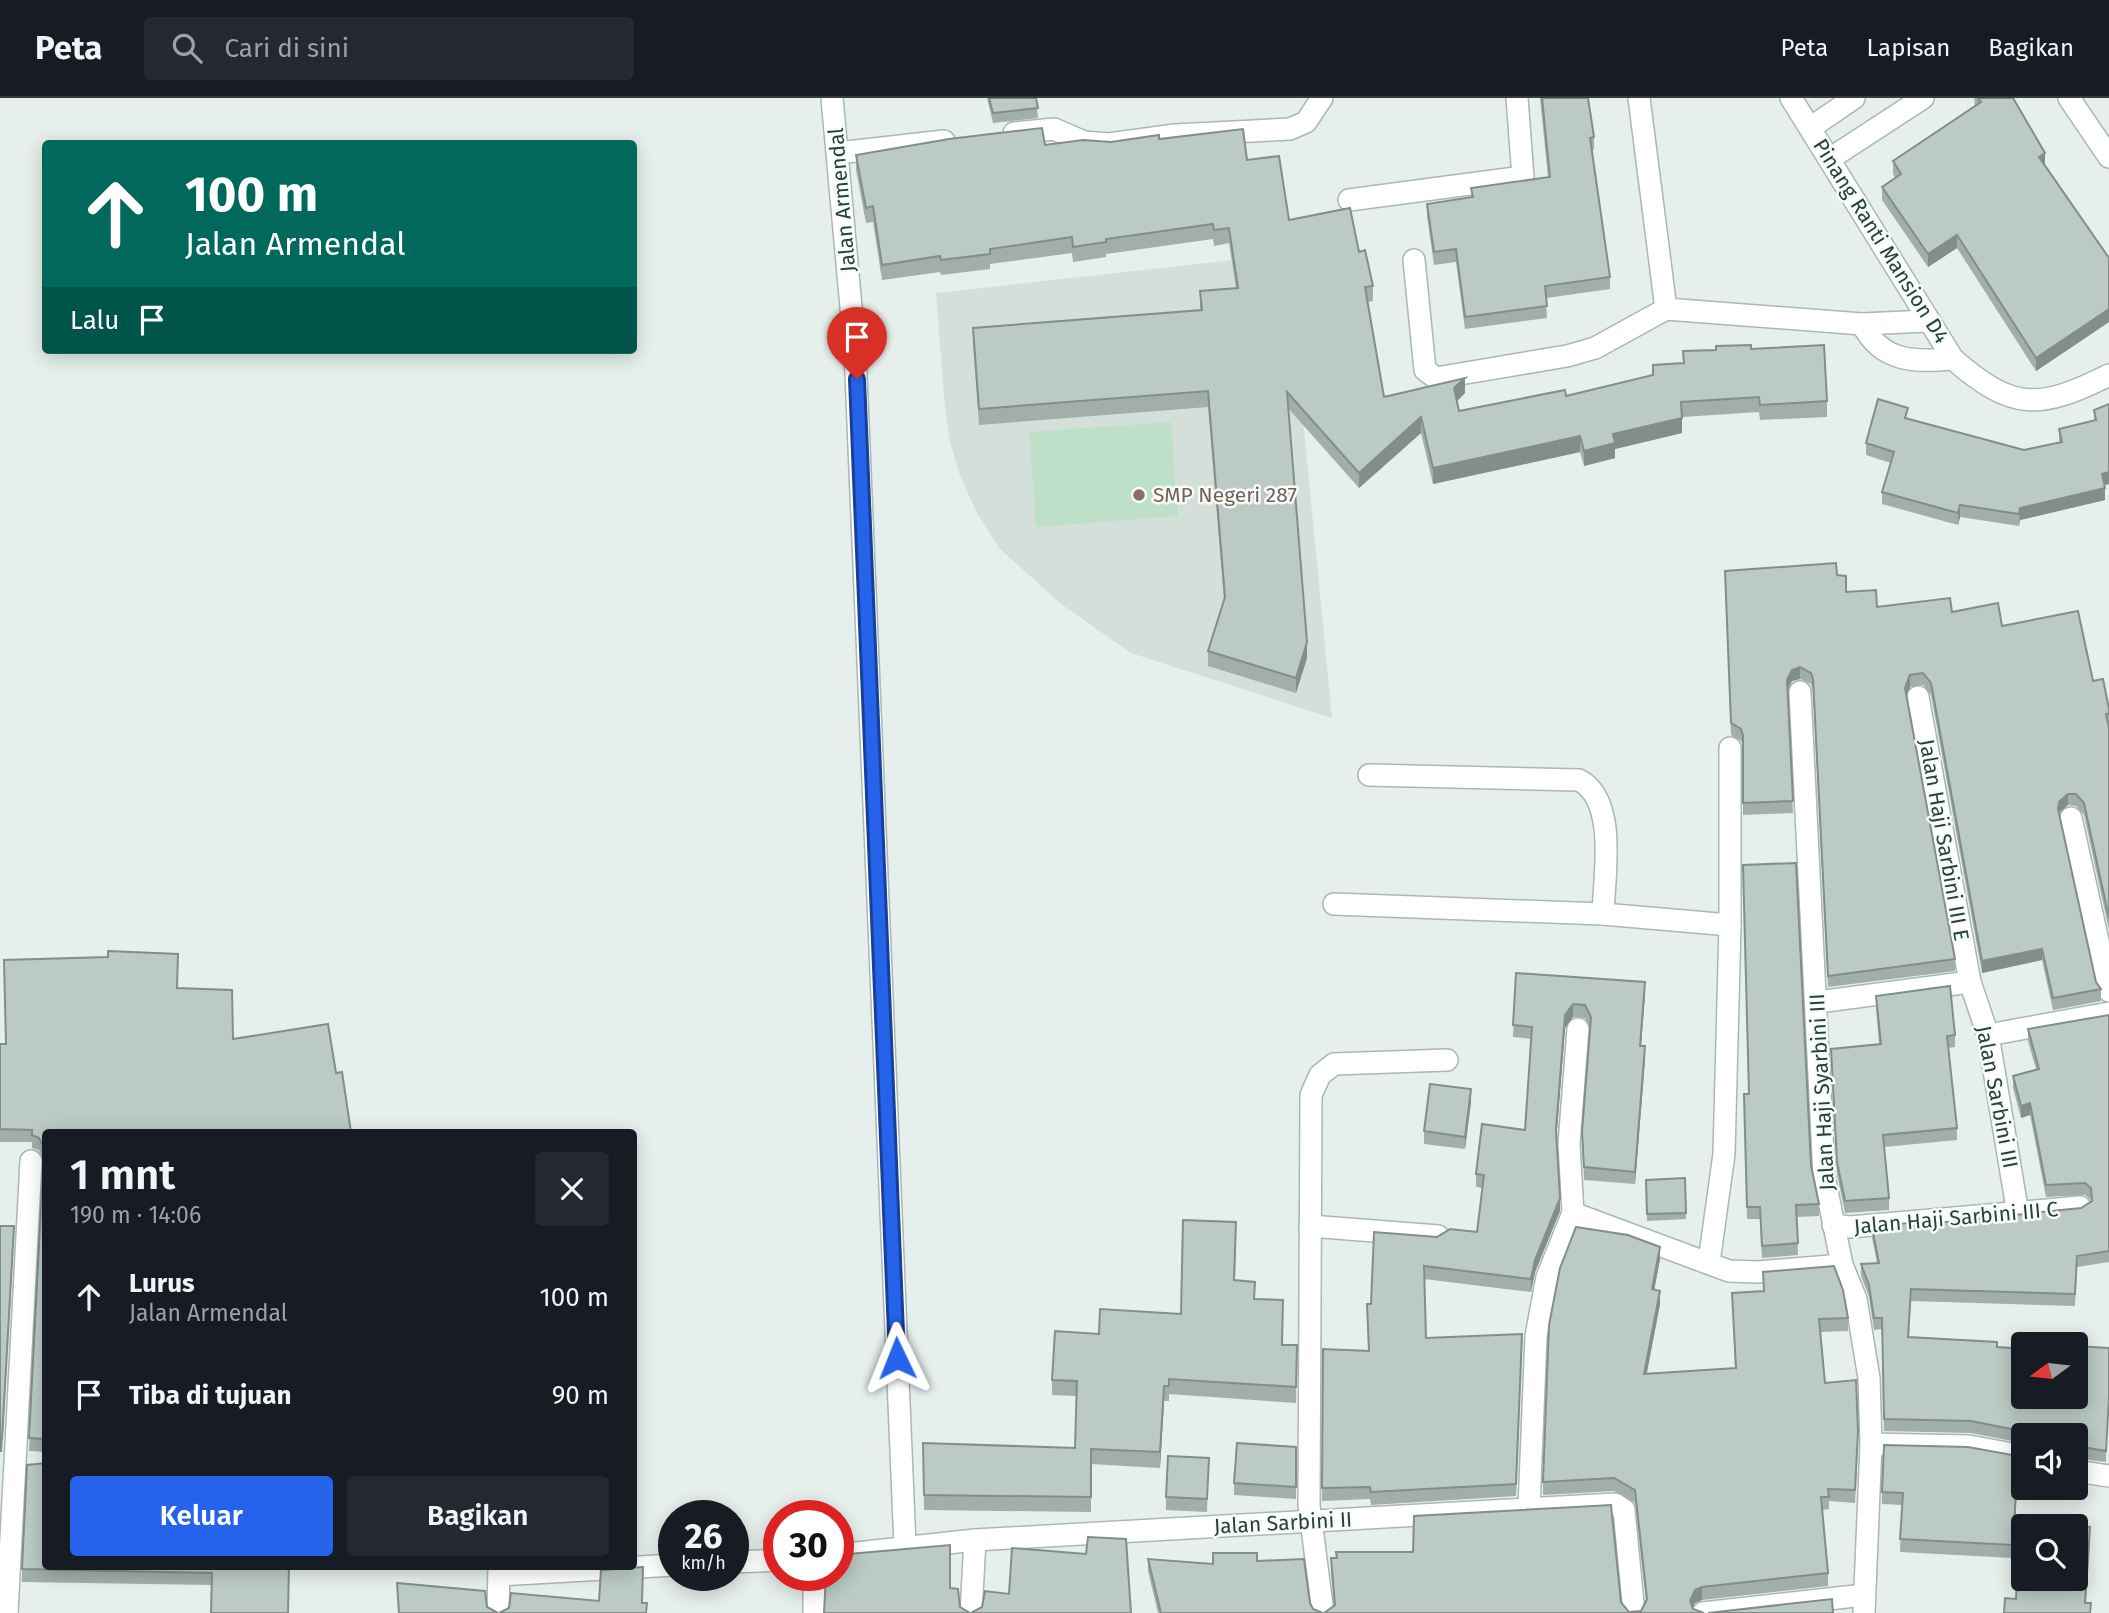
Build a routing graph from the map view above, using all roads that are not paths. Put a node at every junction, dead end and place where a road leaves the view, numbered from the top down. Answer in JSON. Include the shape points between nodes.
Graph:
{"nodes":[{"id":1,"x":832,"y":98,"type":"edge"},
{"id":2,"x":1322,"y":98,"type":"edge"},
{"id":3,"x":1517,"y":98,"type":"edge"},
{"id":4,"x":1639,"y":98,"type":"edge"},
{"id":5,"x":1791,"y":98,"type":"edge"},
{"id":6,"x":1854,"y":98,"type":"edge"},
{"id":7,"x":1923,"y":98,"type":"edge"},
{"id":8,"x":2069,"y":98,"type":"edge"},
{"id":9,"x":1810,"y":128,"type":"junction"},
{"id":10,"x":987,"y":136,"type":"edge"},
{"id":11,"x":960,"y":139,"type":"edge"},
{"id":12,"x":838,"y":153,"type":"junction"},
{"id":13,"x":2109,"y":157,"type":"edge"},
{"id":14,"x":1831,"y":158,"type":"junction"},
{"id":15,"x":1349,"y":200,"type":"dead end"},
{"id":16,"x":1414,"y":260,"type":"dead end"},
{"id":17,"x":1666,"y":309,"type":"junction"},
{"id":18,"x":1928,"y":321,"type":"junction"},
{"id":19,"x":1863,"y":324,"type":"junction"},
{"id":20,"x":1953,"y":359,"type":"junction"},
{"id":21,"x":2109,"y":374,"type":"edge"},
{"id":22,"x":1800,"y":692,"type":"dead end"},
{"id":23,"x":1918,"y":698,"type":"dead end"},
{"id":24,"x":1730,"y":748,"type":"dead end"},
{"id":25,"x":1369,"y":775,"type":"dead end"},
{"id":26,"x":2071,"y":818,"type":"dead end"},
{"id":27,"x":1334,"y":904,"type":"dead end"},
{"id":28,"x":1603,"y":914,"type":"junction"},
{"id":29,"x":1731,"y":925,"type":"junction"},
{"id":30,"x":1970,"y":982,"type":"junction"},
{"id":31,"x":2109,"y":990,"type":"edge"},
{"id":32,"x":1818,"y":1002,"type":"junction"},
{"id":33,"x":2109,"y":1013,"type":"edge"},
{"id":34,"x":1578,"y":1029,"type":"dead end"},
{"id":35,"x":1988,"y":1035,"type":"junction"},
{"id":36,"x":1447,"y":1060,"type":"dead end"},
{"id":37,"x":31,"y":1161,"type":"dead end"},
{"id":38,"x":2080,"y":1208,"type":"edge"},
{"id":39,"x":1573,"y":1213,"type":"junction"},
{"id":40,"x":2018,"y":1214,"type":"junction"},
{"id":41,"x":1833,"y":1225,"type":"junction"},
{"id":42,"x":1310,"y":1226,"type":"junction"},
{"id":43,"x":1438,"y":1236,"type":"edge"},
{"id":44,"x":1709,"y":1262,"type":"junction"},
{"id":45,"x":1842,"y":1265,"type":"junction"},
{"id":46,"x":1871,"y":1444,"type":"junction"},
{"id":47,"x":2011,"y":1454,"type":"edge"},
{"id":48,"x":17,"y":1465,"type":"edge"},
{"id":49,"x":2088,"y":1473,"type":"edge"},
{"id":50,"x":2109,"y":1476,"type":"edge"},
{"id":51,"x":1530,"y":1508,"type":"junction"},
{"id":52,"x":1311,"y":1521,"type":"junction"},
{"id":53,"x":975,"y":1540,"type":"junction"},
{"id":54,"x":905,"y":1546,"type":"junction"},
{"id":55,"x":854,"y":1553,"type":"edge"},
{"id":56,"x":658,"y":1565,"type":"edge"},
{"id":57,"x":637,"y":1566,"type":"edge"},
{"id":58,"x":500,"y":1570,"type":"edge"},
{"id":59,"x":814,"y":1591,"type":"edge"},
{"id":60,"x":1864,"y":1604,"type":"edge"},
{"id":61,"x":6,"y":1613,"type":"edge"},
{"id":62,"x":498,"y":1613,"type":"edge"},
{"id":63,"x":814,"y":1613,"type":"edge"},
{"id":64,"x":971,"y":1613,"type":"edge"},
{"id":65,"x":1323,"y":1613,"type":"edge"},
{"id":66,"x":1634,"y":1613,"type":"edge"},
{"id":67,"x":1703,"y":1613,"type":"edge"}],
"edges":[{"from":1,"to":12,"type":"street","name":"Jalan Armendal"},
{"from":2,"to":10,"type":"street","via":[[1306,122],[1290,129],[1175,135],[1109,144],[1084,142],[1054,129]]},
{"from":3,"to":15,"type":"street","via":[[1523,177]]},
{"from":4,"to":17,"type":"street"},
{"from":5,"to":9,"type":"street","name":"Pinang Ranti Mansion D4"},
{"from":6,"to":9,"type":"street"},
{"from":7,"to":14,"type":"street"},
{"from":8,"to":13,"type":"street"},
{"from":9,"to":14,"type":"street","name":"Pinang Ranti Mansion D4"},
{"from":11,"to":12,"type":"street"},
{"from":12,"to":54,"type":"street","name":"Jalan Armendal","via":[[855,351]]},
{"from":14,"to":18,"type":"street","name":"Pinang Ranti Mansion D4"},
{"from":16,"to":17,"type":"street","via":[[1425,370],[1432,378],[1595,348]]},
{"from":17,"to":19,"type":"street"},
{"from":18,"to":19,"type":"street"},
{"from":18,"to":20,"type":"street","name":"Pinang Ranti Mansion D4"},
{"from":19,"to":20,"type":"street","via":[[1870,339],[1898,357],[1920,362]]},
{"from":20,"to":21,"type":"street","name":"Pinang Ranti Mansion D4","via":[[2003,396],[2035,401],[2081,388]]},
{"from":22,"to":32,"type":"street","name":"Jalan Haji Syarbini III"},
{"from":23,"to":30,"type":"street","name":"Jalan Haji Sarbini III E"},
{"from":24,"to":29,"type":"street"},
{"from":25,"to":28,"type":"street","via":[[1579,780],[1591,786],[1606,834]]},
{"from":26,"to":31,"type":"street"},
{"from":27,"to":28,"type":"street"},
{"from":28,"to":29,"type":"street"},
{"from":29,"to":44,"type":"street","via":[[1724,1154]]},
{"from":30,"to":32,"type":"street"},
{"from":30,"to":35,"type":"street","name":"Jalan Sarbini III"},
{"from":32,"to":41,"type":"street","name":"Jalan Haji Syarbini III","via":[[1822,1146]]},
{"from":33,"to":35,"type":"street"},
{"from":34,"to":39,"type":"street","via":[[1569,1144]]},
{"from":35,"to":40,"type":"street","name":"Jalan Sarbini III"},
{"from":36,"to":42,"type":"street","via":[[1334,1064],[1320,1075],[1311,1095]]},
{"from":37,"to":48,"type":"street"},
{"from":38,"to":40,"type":"street","name":"Jalan Haji Sarbini III C"},
{"from":39,"to":44,"type":"street"},
{"from":39,"to":51,"type":"street","via":[[1547,1277],[1536,1336]]},
{"from":40,"to":41,"type":"street","name":"Jalan Haji Sarbini III C"},
{"from":41,"to":45,"type":"street","name":"Jalan Haji Syarbini III"},
{"from":42,"to":43,"type":"street"},
{"from":42,"to":52,"type":"street"},
{"from":44,"to":45,"type":"street","via":[[1729,1271],[1757,1272]]},
{"from":45,"to":46,"type":"street","name":"Jalan Haji Syarbini III","via":[[1864,1334]]},
{"from":46,"to":47,"type":"street","via":[[1969,1446]]},
{"from":46,"to":60,"type":"street","name":"Jalan Haji Syarbini III"},
{"from":48,"to":61,"type":"street"},
{"from":49,"to":50,"type":"street"},
{"from":51,"to":52,"type":"street","name":"Jalan Sarbini II"},
{"from":51,"to":66,"type":"street","name":"Jalan Sarbini II","via":[[1620,1506],[1624,1510]]},
{"from":52,"to":53,"type":"street","name":"Jalan Sarbini II"},
{"from":52,"to":65,"type":"street"},
{"from":53,"to":54,"type":"street","name":"Jalan Sarbini II"},
{"from":53,"to":64,"type":"street"},
{"from":54,"to":55,"type":"street","name":"Jalan Sarbini II"},
{"from":56,"to":57,"type":"street"},
{"from":58,"to":62,"type":"street"},
{"from":59,"to":63,"type":"street"},
{"from":60,"to":67,"type":"street"}]}
